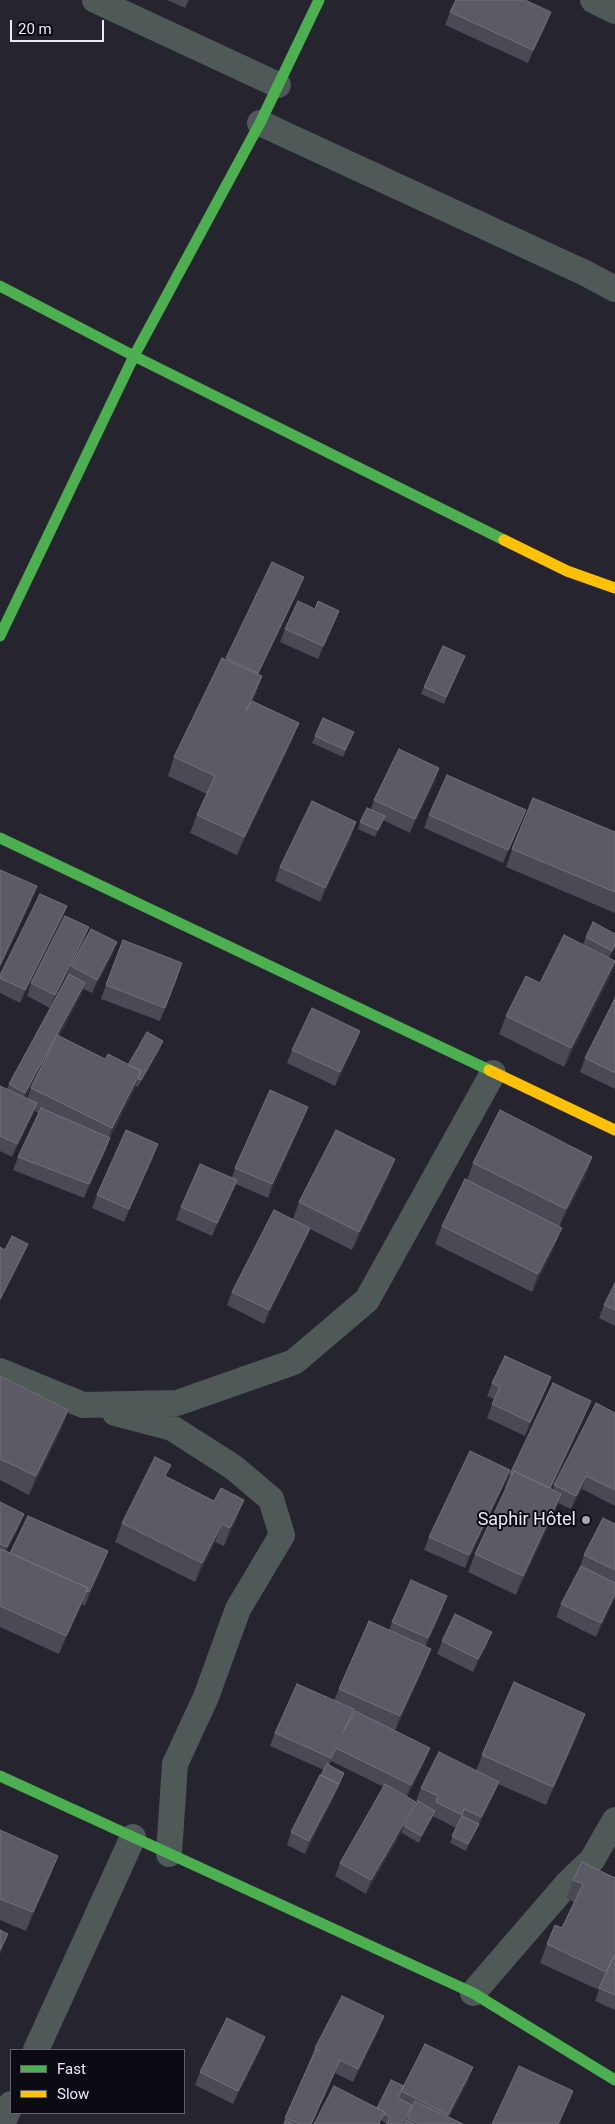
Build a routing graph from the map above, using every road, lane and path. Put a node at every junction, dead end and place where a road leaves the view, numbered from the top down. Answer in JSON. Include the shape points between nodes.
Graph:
{"nodes":[{"id":1,"x":95,"y":0,"type":"edge"},
{"id":2,"x":319,"y":0,"type":"edge"},
{"id":3,"x":592,"y":0,"type":"edge"},
{"id":4,"x":615,"y":11,"type":"edge"},
{"id":5,"x":278,"y":85,"type":"junction"},
{"id":6,"x":260,"y":123,"type":"junction"},
{"id":7,"x":0,"y":286,"type":"edge"},
{"id":8,"x":615,"y":289,"type":"edge"},
{"id":9,"x":134,"y":356,"type":"junction"},
{"id":10,"x":615,"y":588,"type":"edge"},
{"id":11,"x":0,"y":636,"type":"edge"},
{"id":12,"x":0,"y":838,"type":"edge"},
{"id":13,"x":493,"y":1072,"type":"junction"},
{"id":14,"x":615,"y":1130,"type":"edge"},
{"id":15,"x":0,"y":1371,"type":"edge"},
{"id":16,"x":83,"y":1405,"type":"junction"},
{"id":17,"x":0,"y":1776,"type":"edge"},
{"id":18,"x":615,"y":1820,"type":"edge"},
{"id":19,"x":133,"y":1838,"type":"junction"},
{"id":20,"x":169,"y":1854,"type":"junction"},
{"id":21,"x":473,"y":1993,"type":"junction"},
{"id":22,"x":36,"y":2049,"type":"edge"},
{"id":23,"x":615,"y":2080,"type":"edge"},
{"id":24,"x":10,"y":2106,"type":"edge"},
{"id":25,"x":2,"y":2124,"type":"edge"}],
"edges":[{"from":1,"to":5,"type":"street"},
{"from":2,"to":5,"type":"street"},
{"from":3,"to":4,"type":"street"},
{"from":5,"to":6,"type":"street"},
{"from":6,"to":8,"type":"street","via":[[576,268]]},
{"from":6,"to":9,"type":"street"},
{"from":7,"to":9,"type":"street"},
{"from":9,"to":10,"type":"street","via":[[567,571]]},
{"from":9,"to":11,"type":"street"},
{"from":12,"to":13,"type":"street"},
{"from":13,"to":14,"type":"street"},
{"from":13,"to":16,"type":"street","via":[[367,1300],[294,1362],[177,1404]]},
{"from":15,"to":16,"type":"street"},
{"from":16,"to":20,"type":"street","via":[[172,1428],[234,1467],[270,1499],[282,1535],[238,1609],[206,1697],[175,1764]]},
{"from":17,"to":19,"type":"street"},
{"from":18,"to":21,"type":"street","via":[[592,1860],[566,1884]]},
{"from":19,"to":20,"type":"street"},
{"from":19,"to":22,"type":"street"},
{"from":20,"to":21,"type":"street"},
{"from":21,"to":23,"type":"street"},
{"from":24,"to":25,"type":"street"}]}
